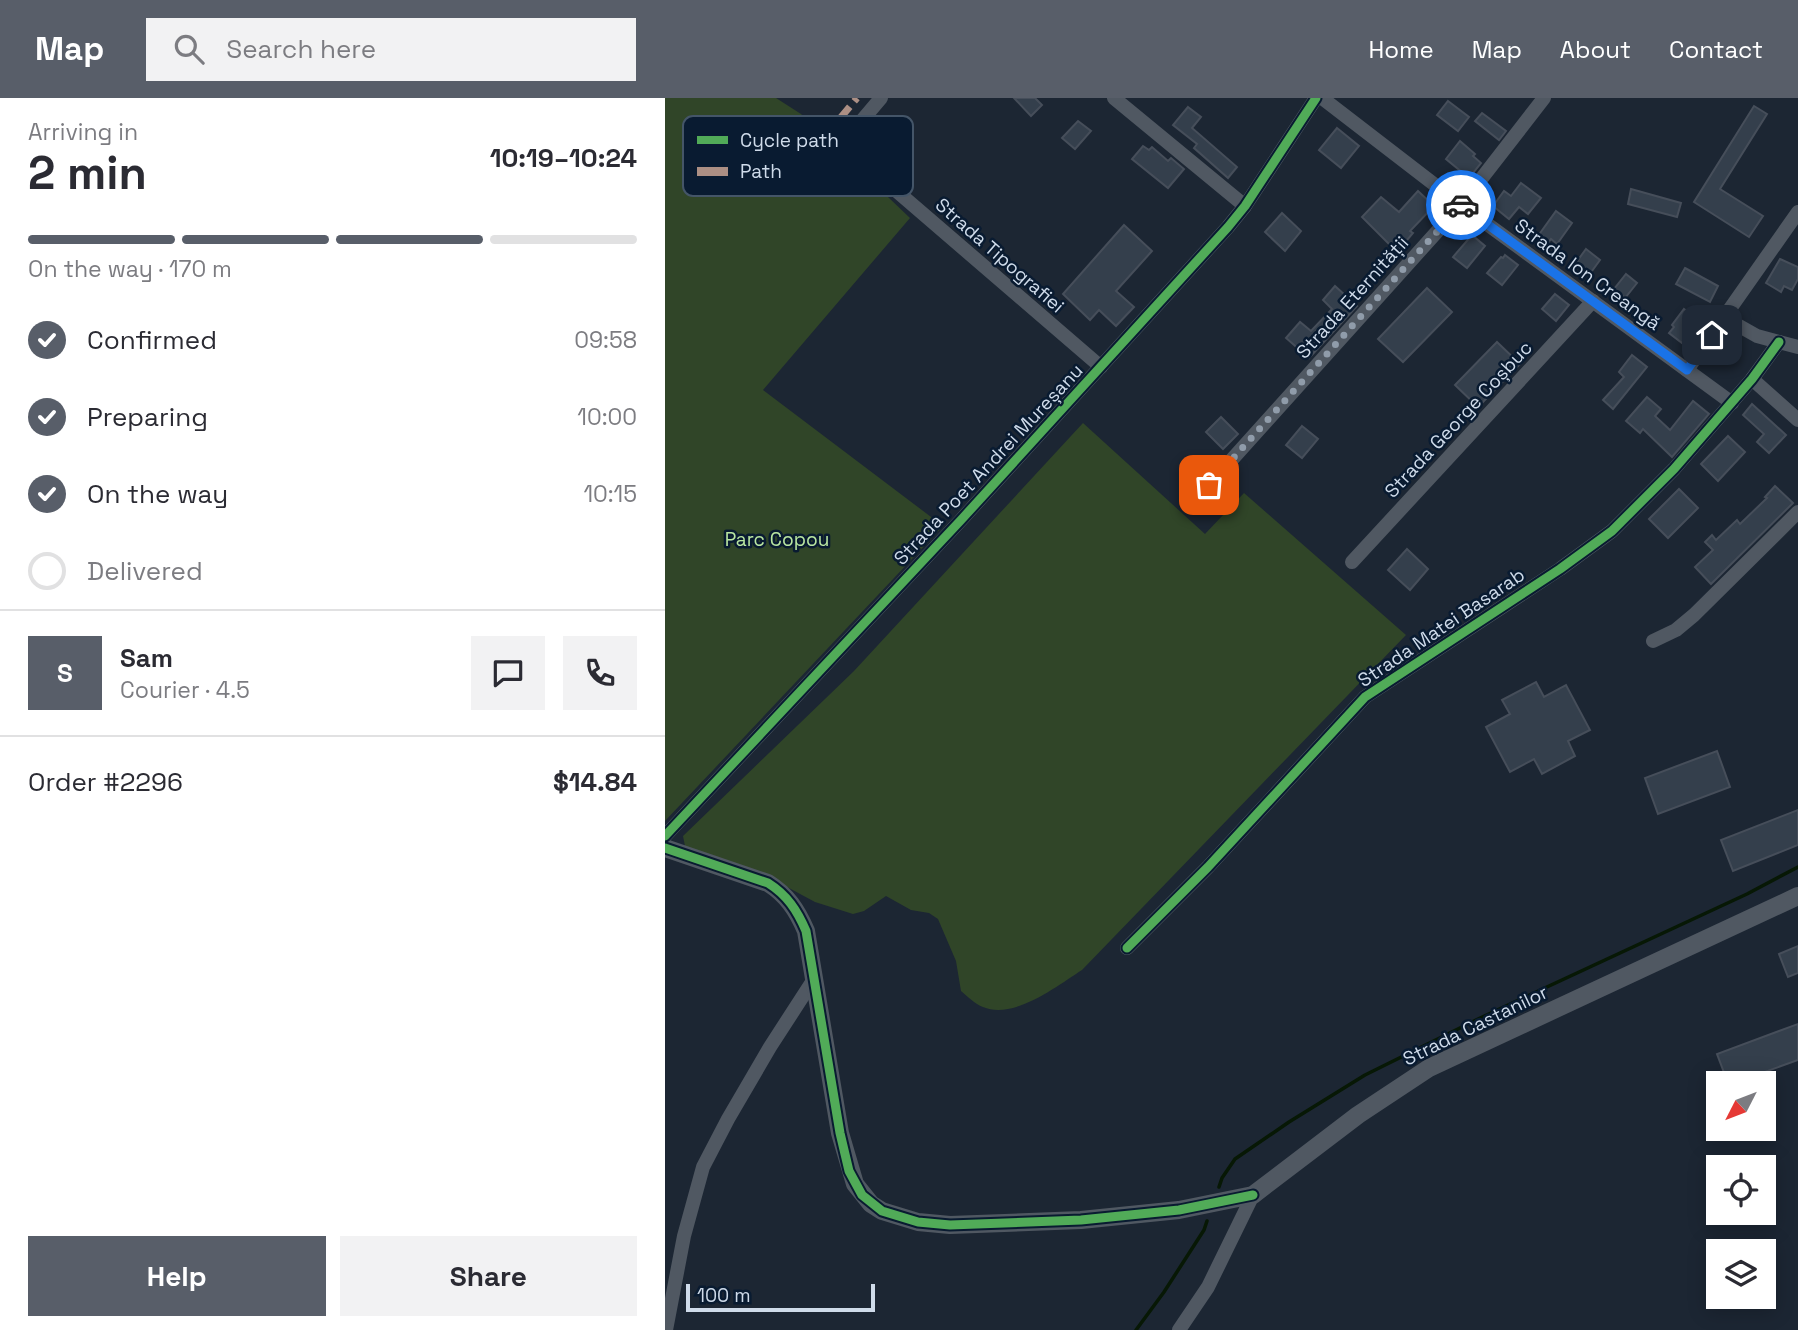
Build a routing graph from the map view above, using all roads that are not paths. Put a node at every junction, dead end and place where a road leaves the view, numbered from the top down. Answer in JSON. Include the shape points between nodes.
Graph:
{"nodes":[{"id":1,"x":881,"y":98,"type":"edge"},
{"id":2,"x":1114,"y":98,"type":"edge"},
{"id":3,"x":1316,"y":98,"type":"edge"},
{"id":4,"x":1322,"y":98,"type":"edge"},
{"id":5,"x":1544,"y":98,"type":"edge"},
{"id":6,"x":866,"y":116,"type":"edge"},
{"id":7,"x":902,"y":196,"type":"edge"},
{"id":8,"x":1461,"y":205,"type":"junction"},
{"id":9,"x":1245,"y":206,"type":"junction"},
{"id":10,"x":1798,"y":212,"type":"edge"},
{"id":11,"x":1593,"y":302,"type":"junction"},
{"id":12,"x":1725,"y":318,"type":"junction"},
{"id":13,"x":1779,"y":342,"type":"junction"},
{"id":14,"x":1798,"y":347,"type":"edge"},
{"id":15,"x":1101,"y":367,"type":"junction"},
{"id":16,"x":1687,"y":370,"type":"junction"},
{"id":17,"x":1752,"y":379,"type":"junction"},
{"id":18,"x":1732,"y":403,"type":"junction"},
{"id":19,"x":1798,"y":420,"type":"edge"},
{"id":20,"x":1209,"y":485,"type":"dead end"},
{"id":21,"x":1798,"y":512,"type":"edge"},
{"id":22,"x":1352,"y":562,"type":"dead end"},
{"id":23,"x":1653,"y":640,"type":"dead end"},
{"id":24,"x":665,"y":836,"type":"edge"},
{"id":25,"x":665,"y":848,"type":"edge"},
{"id":26,"x":1798,"y":897,"type":"edge"},
{"id":27,"x":1128,"y":948,"type":"dead end"},
{"id":28,"x":814,"y":979,"type":"junction"},
{"id":29,"x":1253,"y":1195,"type":"junction"},
{"id":30,"x":666,"y":1330,"type":"edge"},
{"id":31,"x":1179,"y":1330,"type":"edge"}],
"edges":[{"from":1,"to":6,"type":"street","name":"Strada Tipografiei"},
{"from":2,"to":9,"type":"street"},
{"from":3,"to":9,"type":"street","name":"Strada Poet Andrei Mureșanu"},
{"from":4,"to":8,"type":"street","name":"Strada Ion Creangă"},
{"from":5,"to":8,"type":"street","name":"Strada Eternității"},
{"from":7,"to":15,"type":"street","name":"Strada Tipografiei"},
{"from":8,"to":11,"type":"street","name":"Strada Ion Creangă"},
{"from":8,"to":20,"type":"street","name":"Strada Eternității"},
{"from":9,"to":15,"type":"street","name":"Strada Poet Andrei Mureșanu"},
{"from":10,"to":12,"type":"street"},
{"from":11,"to":16,"type":"street","name":"Strada Ion Creangă"},
{"from":11,"to":22,"type":"street","name":"Strada George Coșbuc"},
{"from":12,"to":13,"type":"street"},
{"from":12,"to":16,"type":"street"},
{"from":13,"to":14,"type":"street"},
{"from":13,"to":17,"type":"street","name":"Strada Matei Basarab"},
{"from":15,"to":24,"type":"street","name":"Strada Poet Andrei Mureșanu"},
{"from":16,"to":18,"type":"street","name":"Strada Ion Creangă"},
{"from":17,"to":18,"type":"street","name":"Strada Matei Basarab"},
{"from":17,"to":19,"type":"street"},
{"from":18,"to":27,"type":"street","name":"Strada Matei Basarab","via":[[1674,469],[1595,545],[1365,697]]},
{"from":21,"to":23,"type":"street","via":[[1694,615]]},
{"from":25,"to":28,"type":"street","via":[[780,890],[806,931]]},
{"from":26,"to":29,"type":"street","name":"Strada Castanilor","via":[[1429,1068]]},
{"from":28,"to":29,"type":"street","via":[[849,1171],[862,1195],[881,1211],[918,1222],[950,1224],[1081,1220],[1179,1210]]},
{"from":28,"to":30,"type":"street","via":[[703,1167]]},
{"from":29,"to":31,"type":"street","name":"Strada Castanilor","via":[[1208,1287]]}]}
